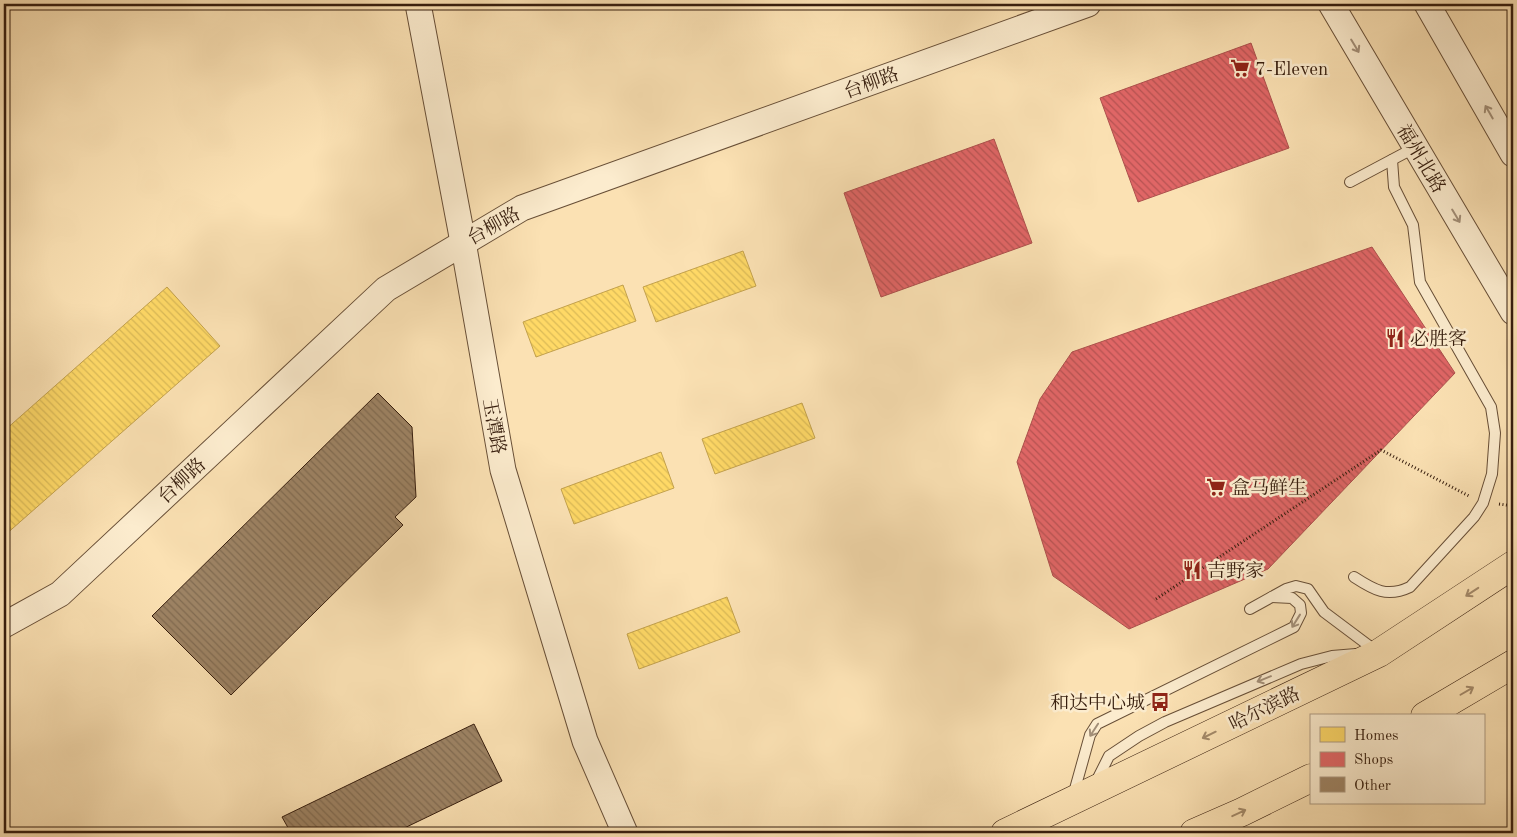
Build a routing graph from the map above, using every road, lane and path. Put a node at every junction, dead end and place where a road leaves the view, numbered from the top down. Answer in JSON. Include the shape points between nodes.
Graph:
{"nodes":[{"id":1,"x":418,"y":4,"type":"edge"},
{"id":2,"x":1088,"y":4,"type":"edge"},
{"id":3,"x":1331,"y":4,"type":"edge"},
{"id":4,"x":1427,"y":4,"type":"edge"},
{"id":5,"x":1416,"y":147,"type":"junction"},
{"id":6,"x":1513,"y":154,"type":"edge"},
{"id":7,"x":1392,"y":160,"type":"junction"},
{"id":8,"x":1350,"y":182,"type":"dead end"},
{"id":9,"x":463,"y":242,"type":"junction"},
{"id":10,"x":1513,"y":312,"type":"edge"},
{"id":11,"x":1483,"y":503,"type":"junction"},
{"id":12,"x":1513,"y":506,"type":"edge"},
{"id":13,"x":1513,"y":565,"type":"edge"},
{"id":14,"x":1354,"y":577,"type":"dead end"},
{"id":15,"x":1272,"y":596,"type":"junction"},
{"id":16,"x":1156,"y":599,"type":"dead end"},
{"id":17,"x":1250,"y":609,"type":"dead end"},
{"id":18,"x":4,"y":625,"type":"edge"},
{"id":19,"x":1379,"y":653,"type":"junction"},
{"id":20,"x":1513,"y":664,"type":"edge"},
{"id":21,"x":1428,"y":714,"type":"edge"},
{"id":22,"x":1310,"y":778,"type":"edge"},
{"id":23,"x":1082,"y":796,"type":"junction"},
{"id":24,"x":625,"y":833,"type":"edge"},
{"id":25,"x":1005,"y":833,"type":"edge"},
{"id":26,"x":1194,"y":833,"type":"edge"}],
"edges":[{"from":1,"to":9,"type":"street","name":"玉潭路"},
{"from":2,"to":9,"type":"street","name":"台柳路","via":[[522,208]]},
{"from":3,"to":5,"type":"street","name":"福州北路","one_way":true},
{"from":6,"to":4,"type":"street","one_way":true},
{"from":5,"to":7,"type":"lane"},
{"from":5,"to":10,"type":"street","name":"福州北路","one_way":true},
{"from":7,"to":8,"type":"lane"},
{"from":7,"to":11,"type":"lane","via":[[1394,187],[1413,225],[1420,282],[1491,407],[1495,433],[1492,474]]},
{"from":9,"to":18,"type":"street","name":"台柳路","via":[[386,289],[60,594]]},
{"from":9,"to":24,"type":"street","name":"玉潭路","via":[[502,470],[585,741]]},
{"from":11,"to":12,"type":"path"},
{"from":11,"to":14,"type":"lane","via":[[1410,587],[1398,593],[1382,592]]},
{"from":11,"to":16,"type":"path","via":[[1381,450]]},
{"from":13,"to":19,"type":"highway","name":"哈尔滨路","one_way":true},
{"from":15,"to":17,"type":"lane"},
{"from":15,"to":19,"type":"lane","via":[[1296,586],[1308,589],[1324,612]]},
{"from":15,"to":23,"type":"lane","one_way":true,"via":[[1292,598],[1300,605],[1301,614],[1294,627],[1097,724],[1090,735]]},
{"from":19,"to":23,"type":"highway","name":"哈尔滨路","one_way":true},
{"from":21,"to":20,"type":"highway","one_way":true},
{"from":26,"to":22,"type":"highway","one_way":true},
{"from":23,"to":25,"type":"highway","name":"哈尔滨路"}]}
